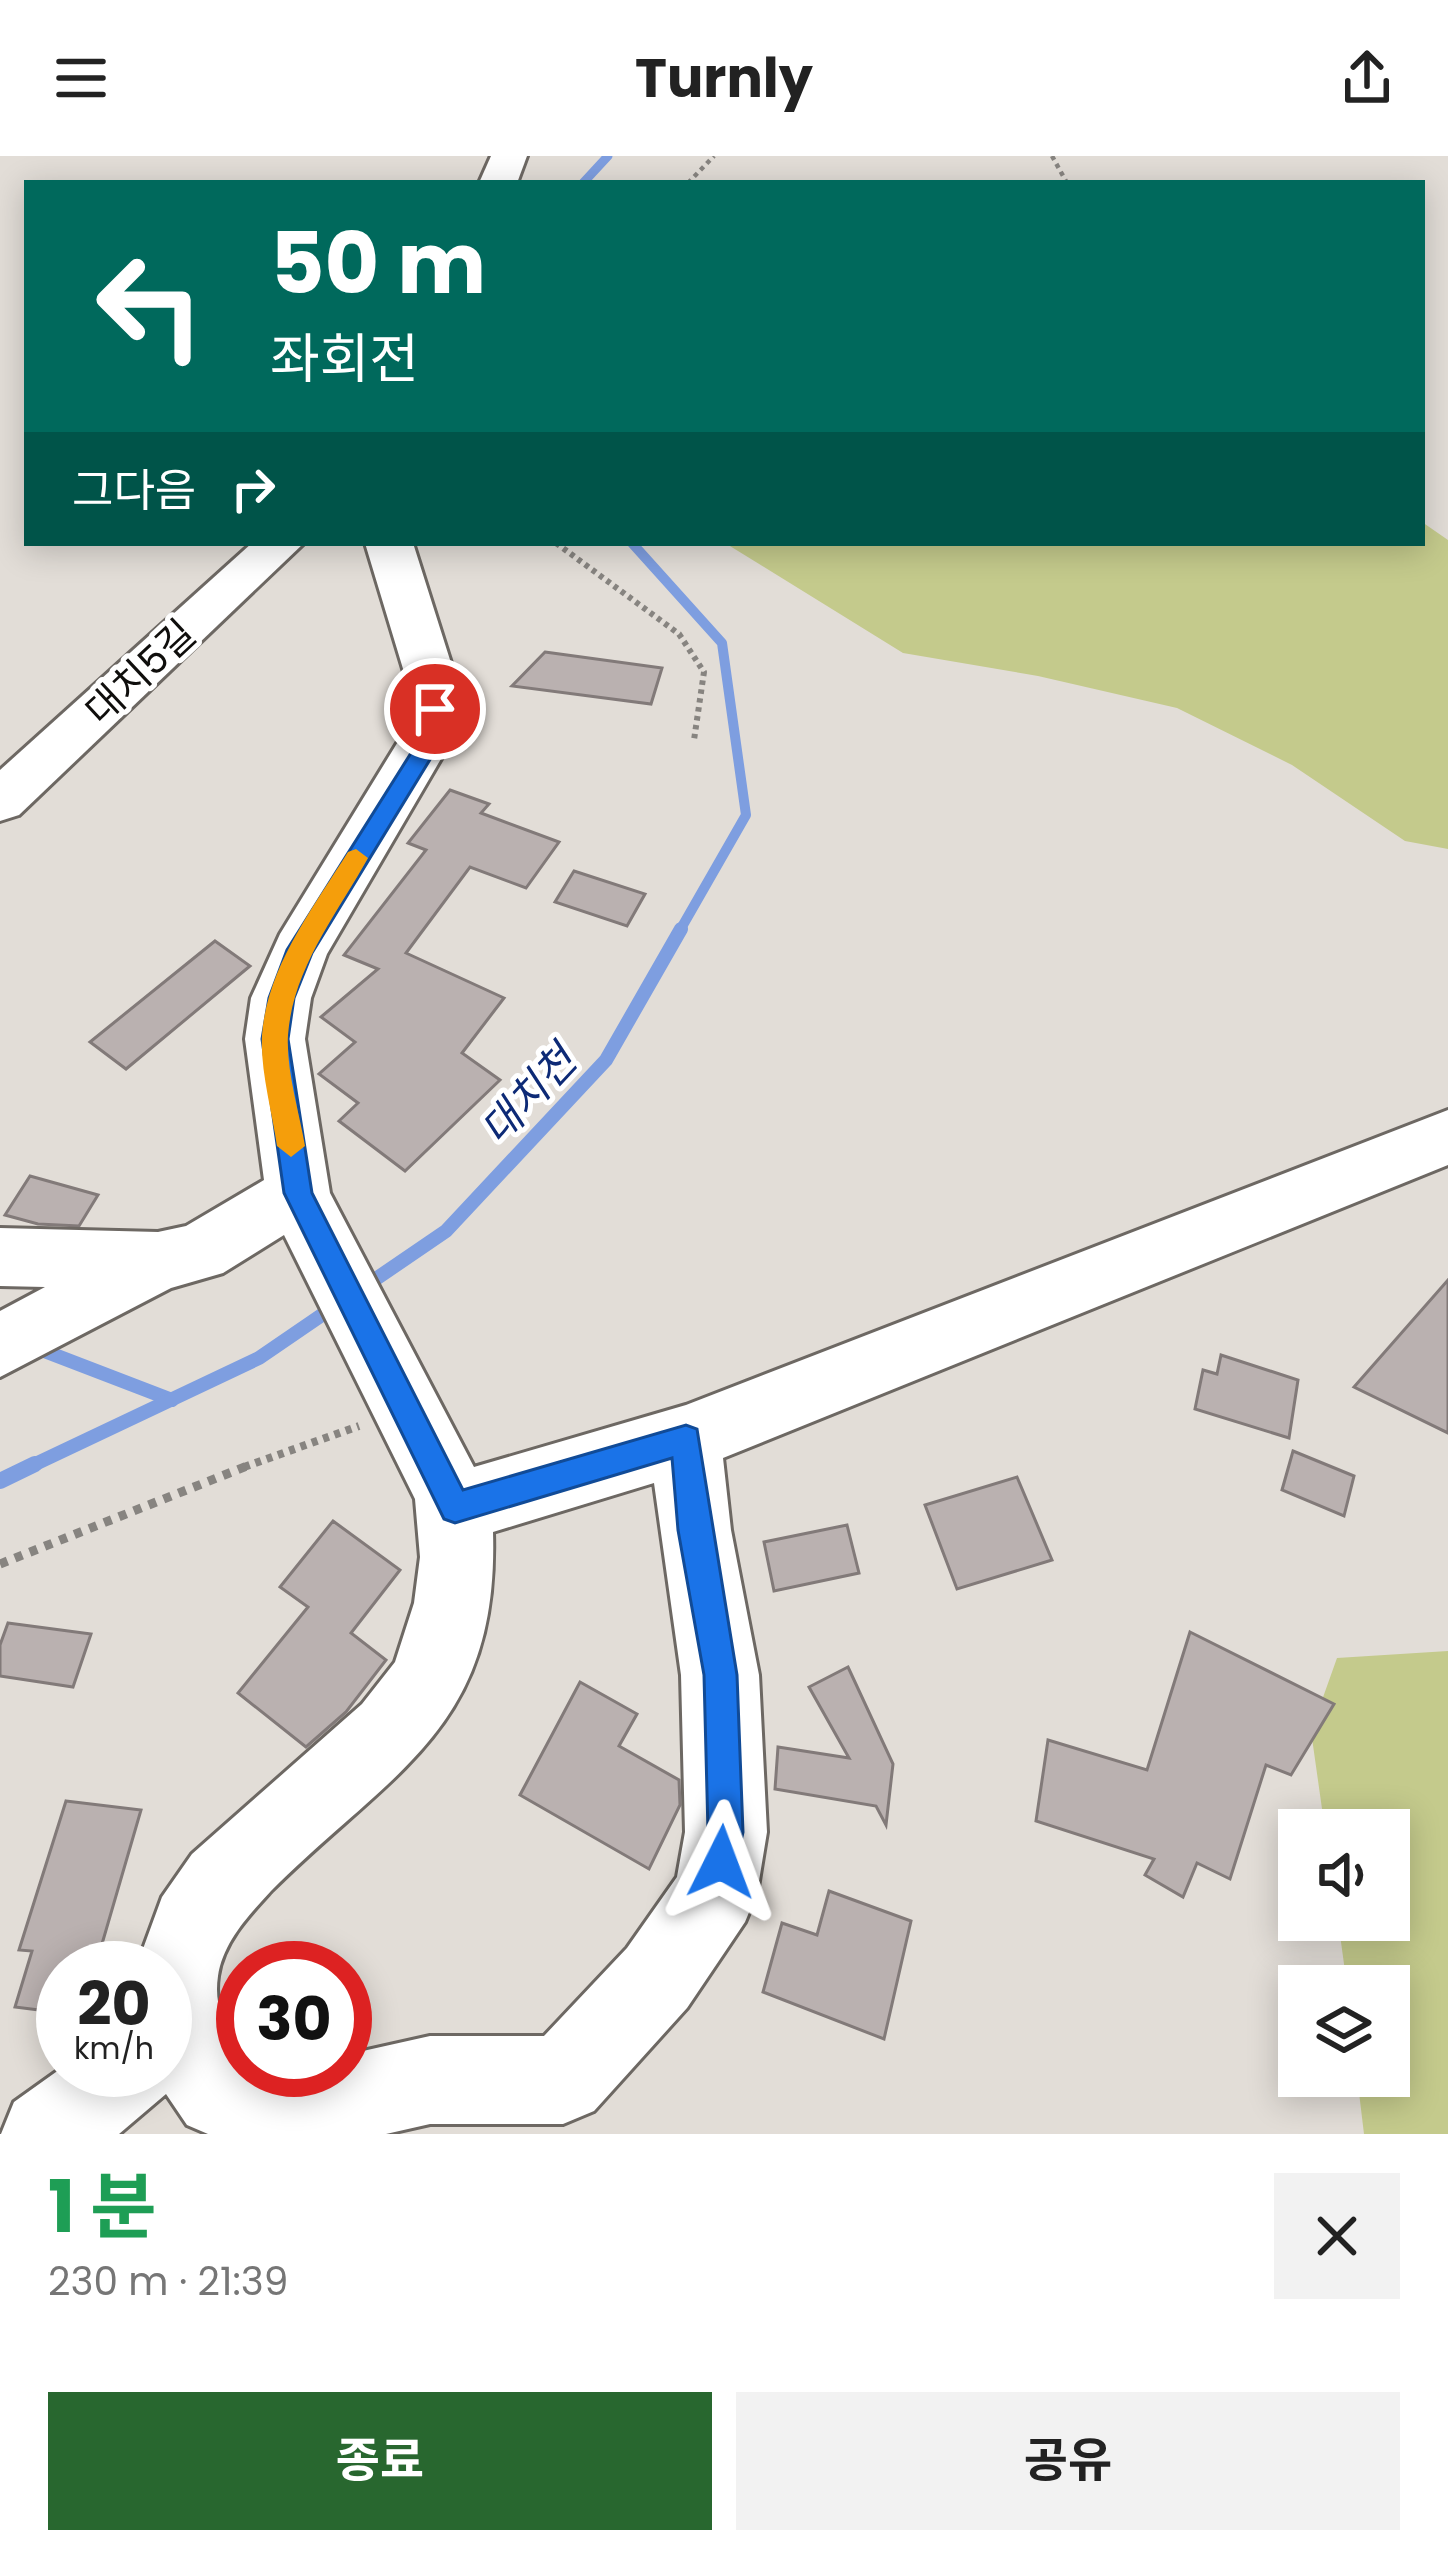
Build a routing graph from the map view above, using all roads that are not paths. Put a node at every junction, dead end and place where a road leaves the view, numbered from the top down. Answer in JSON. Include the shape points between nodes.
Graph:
{"nodes":[{"id":1,"x":277,"y":546,"type":"edge"},
{"id":2,"x":390,"y":546,"type":"edge"},
{"id":3,"x":0,"y":801,"type":"edge"},
{"id":4,"x":1448,"y":1137,"type":"edge"},
{"id":5,"x":307,"y":1215,"type":"junction"},
{"id":6,"x":0,"y":1257,"type":"edge"},
{"id":7,"x":158,"y":1261,"type":"junction"},
{"id":8,"x":25,"y":1332,"type":"edge"},
{"id":9,"x":686,"y":1439,"type":"junction"},
{"id":10,"x":455,"y":1508,"type":"junction"},
{"id":11,"x":186,"y":1941,"type":"edge"},
{"id":12,"x":192,"y":2075,"type":"edge"},
{"id":13,"x":95,"y":2097,"type":"edge"},
{"id":14,"x":0,"y":2116,"type":"edge"},
{"id":15,"x":45,"y":2134,"type":"edge"}],
"edges":[{"from":1,"to":3,"type":"street","name":"대치5길"},
{"from":2,"to":5,"type":"street","via":[[435,709],[422,753],[300,950],[281,998],[275,1039]]},
{"from":4,"to":9,"type":"street"},
{"from":5,"to":7,"type":"street"},
{"from":5,"to":10,"type":"street"},
{"from":6,"to":7,"type":"street"},
{"from":7,"to":8,"type":"street"},
{"from":9,"to":10,"type":"street"},
{"from":9,"to":12,"type":"street","via":[[720,1675],[726,1832],[716,1893],[657,1978],[563,2080],[430,2080],[302,2109],[218,2094]]},
{"from":10,"to":11,"type":"street","via":[[455,1593],[422,1688],[379,1743],[223,1879]]},
{"from":13,"to":15,"type":"street"},
{"from":14,"to":15,"type":"street"}]}
